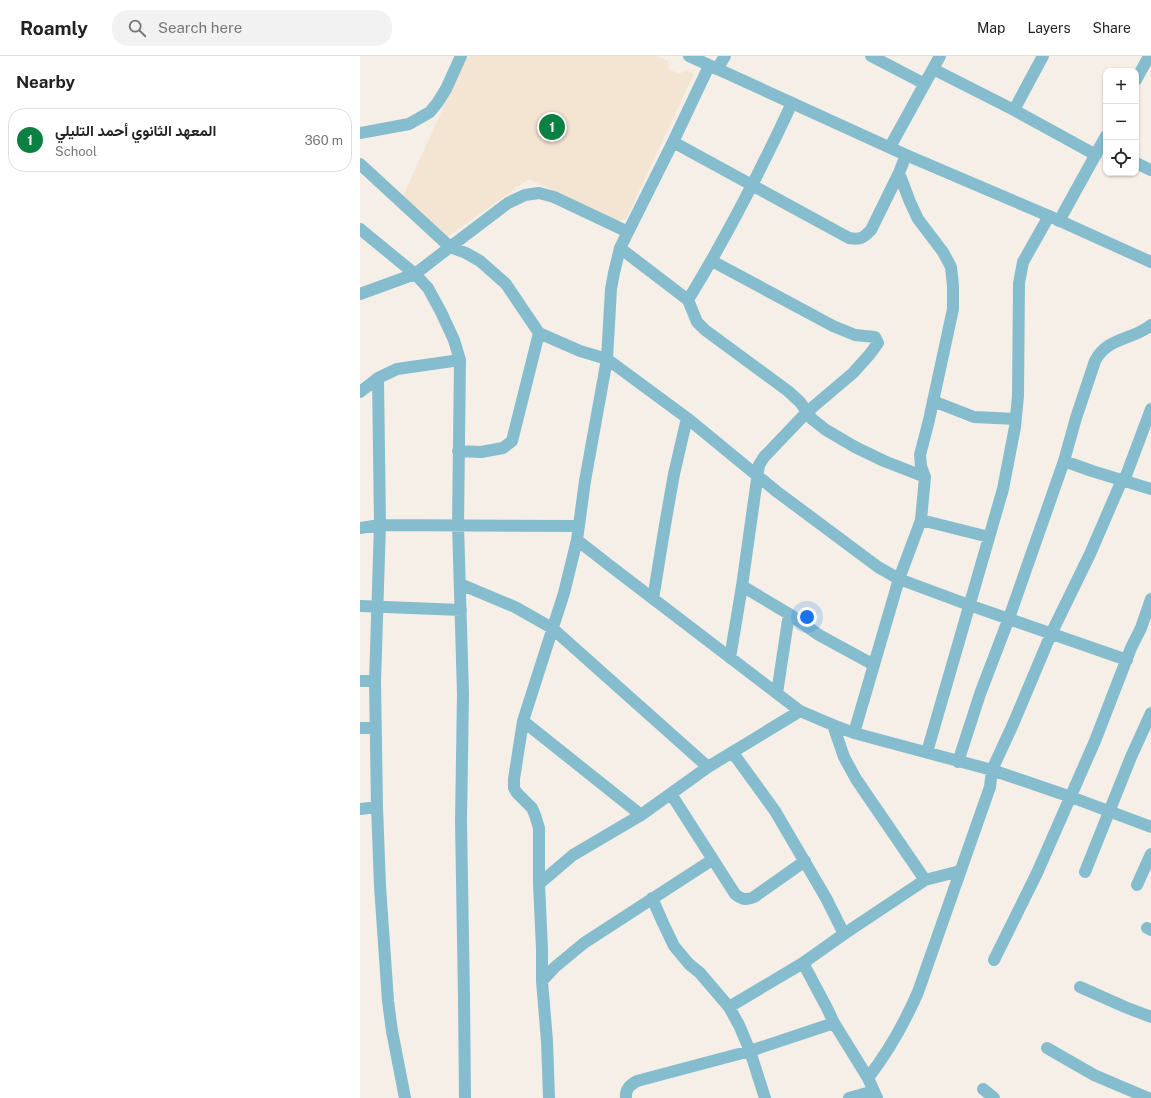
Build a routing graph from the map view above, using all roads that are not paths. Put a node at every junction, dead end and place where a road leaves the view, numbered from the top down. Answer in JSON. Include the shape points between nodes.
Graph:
{"nodes":[{"id":1,"x":461,"y":56,"type":"edge"},
{"id":2,"x":689,"y":56,"type":"edge"},
{"id":3,"x":725,"y":56,"type":"edge"},
{"id":4,"x":871,"y":56,"type":"edge"},
{"id":5,"x":940,"y":56,"type":"edge"},
{"id":6,"x":1043,"y":56,"type":"edge"},
{"id":7,"x":1147,"y":58,"type":"edge"},
{"id":8,"x":713,"y":67,"type":"junction"},
{"id":9,"x":933,"y":69,"type":"junction"},
{"id":10,"x":1139,"y":74,"type":"edge"},
{"id":11,"x":924,"y":84,"type":"junction"},
{"id":12,"x":792,"y":103,"type":"junction"},
{"id":13,"x":1014,"y":110,"type":"junction"},
{"id":14,"x":360,"y":133,"type":"edge"},
{"id":15,"x":673,"y":142,"type":"junction"},
{"id":16,"x":1102,"y":146,"type":"edge"},
{"id":17,"x":890,"y":147,"type":"junction"},
{"id":18,"x":906,"y":155,"type":"junction"},
{"id":19,"x":360,"y":164,"type":"edge"},
{"id":20,"x":1139,"y":164,"type":"edge"},
{"id":21,"x":1151,"y":170,"type":"edge"},
{"id":22,"x":899,"y":173,"type":"junction"},
{"id":23,"x":752,"y":185,"type":"junction"},
{"id":24,"x":1054,"y":219,"type":"junction"},
{"id":25,"x":360,"y":230,"type":"edge"},
{"id":26,"x":628,"y":232,"type":"junction"},
{"id":27,"x":450,"y":247,"type":"junction"},
{"id":28,"x":620,"y":248,"type":"junction"},
{"id":29,"x":712,"y":261,"type":"junction"},
{"id":30,"x":1151,"y":262,"type":"edge"},
{"id":31,"x":415,"y":274,"type":"junction"},
{"id":32,"x":360,"y":294,"type":"edge"},
{"id":33,"x":688,"y":300,"type":"junction"},
{"id":34,"x":1151,"y":325,"type":"edge"},
{"id":35,"x":539,"y":333,"type":"junction"},
{"id":36,"x":607,"y":359,"type":"junction"},
{"id":37,"x":460,"y":360,"type":"junction"},
{"id":38,"x":378,"y":378,"type":"junction"},
{"id":39,"x":360,"y":392,"type":"edge"},
{"id":40,"x":933,"y":401,"type":"junction"},
{"id":41,"x":1151,"y":409,"type":"edge"},
{"id":42,"x":807,"y":412,"type":"junction"},
{"id":43,"x":687,"y":418,"type":"junction"},
{"id":44,"x":1016,"y":419,"type":"junction"},
{"id":45,"x":458,"y":451,"type":"junction"},
{"id":46,"x":1064,"y":461,"type":"junction"},
{"id":47,"x":757,"y":476,"type":"junction"},
{"id":48,"x":925,"y":477,"type":"junction"},
{"id":49,"x":1123,"y":480,"type":"junction"},
{"id":50,"x":1151,"y":489,"type":"edge"},
{"id":51,"x":921,"y":520,"type":"junction"},
{"id":52,"x":458,"y":525,"type":"junction"},
{"id":53,"x":380,"y":526,"type":"junction"},
{"id":54,"x":579,"y":526,"type":"junction"},
{"id":55,"x":360,"y":528,"type":"edge"},
{"id":56,"x":988,"y":537,"type":"junction"},
{"id":57,"x":577,"y":540,"type":"junction"},
{"id":58,"x":899,"y":579,"type":"junction"},
{"id":59,"x":460,"y":584,"type":"junction"},
{"id":60,"x":742,"y":586,"type":"junction"},
{"id":61,"x":1151,"y":598,"type":"edge"},
{"id":62,"x":653,"y":599,"type":"junction"},
{"id":63,"x":969,"y":605,"type":"junction"},
{"id":64,"x":360,"y":606,"type":"edge"},
{"id":65,"x":377,"y":607,"type":"junction"},
{"id":66,"x":461,"y":610,"type":"junction"},
{"id":67,"x":789,"y":614,"type":"junction"},
{"id":68,"x":1009,"y":618,"type":"junction"},
{"id":69,"x":552,"y":628,"type":"junction"},
{"id":70,"x":1051,"y":634,"type":"junction"},
{"id":71,"x":730,"y":658,"type":"junction"},
{"id":72,"x":1127,"y":660,"type":"junction"},
{"id":73,"x":874,"y":665,"type":"junction"},
{"id":74,"x":360,"y":681,"type":"edge"},
{"id":75,"x":375,"y":681,"type":"junction"},
{"id":76,"x":777,"y":693,"type":"junction"},
{"id":77,"x":800,"y":710,"type":"junction"},
{"id":78,"x":1151,"y":713,"type":"edge"},
{"id":79,"x":523,"y":721,"type":"junction"},
{"id":80,"x":833,"y":725,"type":"junction"},
{"id":81,"x":360,"y":728,"type":"edge"},
{"id":82,"x":375,"y":728,"type":"junction"},
{"id":83,"x":854,"y":733,"type":"junction"},
{"id":84,"x":927,"y":752,"type":"junction"},
{"id":85,"x":733,"y":753,"type":"junction"},
{"id":86,"x":958,"y":762,"type":"junction"},
{"id":87,"x":708,"y":767,"type":"junction"},
{"id":88,"x":992,"y":770,"type":"junction"},
{"id":89,"x":670,"y":794,"type":"junction"},
{"id":90,"x":1070,"y":797,"type":"junction"},
{"id":91,"x":377,"y":808,"type":"junction"},
{"id":92,"x":360,"y":810,"type":"edge"},
{"id":93,"x":1110,"y":812,"type":"junction"},
{"id":94,"x":641,"y":815,"type":"junction"},
{"id":95,"x":1151,"y":827,"type":"edge"},
{"id":96,"x":1151,"y":854,"type":"edge"},
{"id":97,"x":712,"y":860,"type":"junction"},
{"id":98,"x":805,"y":861,"type":"junction"},
{"id":99,"x":960,"y":871,"type":"junction"},
{"id":100,"x":1085,"y":872,"type":"dead end"},
{"id":101,"x":925,"y":880,"type":"junction"},
{"id":102,"x":539,"y":884,"type":"junction"},
{"id":103,"x":1136,"y":885,"type":"dead end"},
{"id":104,"x":652,"y":898,"type":"junction"},
{"id":105,"x":844,"y":934,"type":"junction"},
{"id":106,"x":994,"y":960,"type":"dead end"},
{"id":107,"x":804,"y":963,"type":"junction"},
{"id":108,"x":542,"y":981,"type":"junction"},
{"id":109,"x":1080,"y":987,"type":"dead end"},
{"id":110,"x":728,"y":1007,"type":"junction"},
{"id":111,"x":1151,"y":1017,"type":"edge"},
{"id":112,"x":834,"y":1023,"type":"junction"},
{"id":113,"x":1047,"y":1048,"type":"dead end"},
{"id":114,"x":750,"y":1050,"type":"junction"},
{"id":115,"x":868,"y":1078,"type":"junction"},
{"id":116,"x":983,"y":1089,"type":"dead end"},
{"id":117,"x":876,"y":1094,"type":"edge"},
{"id":118,"x":405,"y":1098,"type":"edge"},
{"id":119,"x":465,"y":1098,"type":"edge"},
{"id":120,"x":549,"y":1098,"type":"edge"},
{"id":121,"x":626,"y":1098,"type":"edge"},
{"id":122,"x":765,"y":1098,"type":"edge"},
{"id":123,"x":849,"y":1098,"type":"edge"},
{"id":124,"x":994,"y":1098,"type":"edge"},
{"id":125,"x":1148,"y":1098,"type":"edge"}],
"edges":[{"from":1,"to":14,"type":"street","via":[[446,88],[430,112],[409,124]]},
{"from":2,"to":8,"type":"street"},
{"from":3,"to":8,"type":"street"},
{"from":4,"to":11,"type":"street"},
{"from":5,"to":9,"type":"street"},
{"from":6,"to":13,"type":"street"},
{"from":7,"to":10,"type":"street"},
{"from":8,"to":12,"type":"street"},
{"from":8,"to":15,"type":"street"},
{"from":9,"to":11,"type":"street"},
{"from":9,"to":13,"type":"street"},
{"from":11,"to":17,"type":"street"},
{"from":12,"to":17,"type":"street"},
{"from":12,"to":23,"type":"street"},
{"from":13,"to":16,"type":"street"},
{"from":15,"to":23,"type":"street"},
{"from":15,"to":26,"type":"street"},
{"from":16,"to":24,"type":"street"},
{"from":17,"to":18,"type":"street"},
{"from":18,"to":22,"type":"street"},
{"from":18,"to":24,"type":"street"},
{"from":19,"to":27,"type":"street"},
{"from":20,"to":21,"type":"street"},
{"from":22,"to":23,"type":"street","via":[[871,230],[858,240],[849,238]]},
{"from":22,"to":40,"type":"street","via":[[918,219],[951,267],[953,309]]},
{"from":23,"to":29,"type":"street"},
{"from":24,"to":30,"type":"street"},
{"from":24,"to":44,"type":"street","via":[[1022,262],[1019,283]]},
{"from":25,"to":31,"type":"street"},
{"from":26,"to":27,"type":"street","via":[[554,197],[539,193],[526,195],[508,203]]},
{"from":26,"to":28,"type":"street"},
{"from":27,"to":31,"type":"street"},
{"from":27,"to":35,"type":"street","via":[[480,262],[506,284]]},
{"from":28,"to":33,"type":"street"},
{"from":28,"to":36,"type":"street","via":[[612,289]]},
{"from":29,"to":33,"type":"street"},
{"from":29,"to":42,"type":"street","via":[[833,326],[855,336],[875,337],[878,343],[853,373]]},
{"from":31,"to":32,"type":"street"},
{"from":31,"to":37,"type":"street","via":[[428,288],[441,312]]},
{"from":33,"to":42,"type":"street","via":[[697,322],[788,391]]},
{"from":34,"to":46,"type":"street","via":[[1112,343],[1099,353]]},
{"from":35,"to":36,"type":"street"},
{"from":35,"to":45,"type":"street","via":[[512,441],[504,448],[482,452]]},
{"from":36,"to":43,"type":"street"},
{"from":36,"to":54,"type":"street"},
{"from":37,"to":38,"type":"street","via":[[397,369]]},
{"from":37,"to":45,"type":"street"},
{"from":38,"to":39,"type":"street"},
{"from":38,"to":53,"type":"street"},
{"from":40,"to":44,"type":"street","via":[[974,417]]},
{"from":40,"to":48,"type":"street","via":[[920,455]]},
{"from":41,"to":49,"type":"street"},
{"from":42,"to":47,"type":"street","via":[[764,457]]},
{"from":42,"to":48,"type":"street","via":[[826,430],[855,447]]},
{"from":43,"to":47,"type":"street"},
{"from":43,"to":62,"type":"street","via":[[674,474]]},
{"from":44,"to":56,"type":"street","via":[[1003,489]]},
{"from":45,"to":52,"type":"street"},
{"from":46,"to":49,"type":"street"},
{"from":46,"to":68,"type":"street"},
{"from":47,"to":58,"type":"street","via":[[878,567]]},
{"from":47,"to":60,"type":"street"},
{"from":48,"to":51,"type":"street"},
{"from":49,"to":50,"type":"street"},
{"from":49,"to":70,"type":"street"},
{"from":51,"to":56,"type":"street"},
{"from":51,"to":58,"type":"street"},
{"from":52,"to":53,"type":"street"},
{"from":52,"to":54,"type":"street"},
{"from":52,"to":59,"type":"street"},
{"from":53,"to":55,"type":"street"},
{"from":53,"to":65,"type":"street"},
{"from":54,"to":57,"type":"street"},
{"from":56,"to":63,"type":"street"},
{"from":57,"to":62,"type":"street"},
{"from":57,"to":69,"type":"street"},
{"from":58,"to":63,"type":"street"},
{"from":58,"to":73,"type":"street"},
{"from":59,"to":66,"type":"street"},
{"from":59,"to":69,"type":"street","via":[[515,607]]},
{"from":60,"to":67,"type":"street"},
{"from":60,"to":71,"type":"street"},
{"from":61,"to":72,"type":"street"},
{"from":62,"to":71,"type":"street"},
{"from":63,"to":68,"type":"street"},
{"from":63,"to":84,"type":"street"},
{"from":64,"to":65,"type":"street"},
{"from":65,"to":66,"type":"street"},
{"from":65,"to":75,"type":"street"},
{"from":66,"to":119,"type":"street"},
{"from":67,"to":73,"type":"street","via":[[819,635]]},
{"from":67,"to":76,"type":"street"},
{"from":68,"to":70,"type":"street"},
{"from":68,"to":86,"type":"street"},
{"from":69,"to":79,"type":"street"},
{"from":69,"to":87,"type":"street"},
{"from":70,"to":72,"type":"street"},
{"from":70,"to":88,"type":"street"},
{"from":71,"to":76,"type":"street"},
{"from":72,"to":90,"type":"street"},
{"from":73,"to":83,"type":"street"},
{"from":74,"to":75,"type":"street"},
{"from":75,"to":82,"type":"street"},
{"from":76,"to":77,"type":"street"},
{"from":77,"to":80,"type":"street"},
{"from":77,"to":85,"type":"street"},
{"from":78,"to":93,"type":"street","via":[[1131,756]]},
{"from":79,"to":94,"type":"street"},
{"from":79,"to":102,"type":"street","via":[[514,784],[517,793],[532,808],[538,821]]},
{"from":80,"to":83,"type":"street"},
{"from":80,"to":101,"type":"street","via":[[844,758]]},
{"from":81,"to":82,"type":"street"},
{"from":82,"to":91,"type":"street"},
{"from":83,"to":84,"type":"street"},
{"from":84,"to":86,"type":"street"},
{"from":85,"to":87,"type":"street"},
{"from":85,"to":98,"type":"street","via":[[775,811]]},
{"from":86,"to":88,"type":"street"},
{"from":87,"to":89,"type":"street"},
{"from":88,"to":90,"type":"street"},
{"from":88,"to":99,"type":"street","via":[[990,788]]},
{"from":89,"to":94,"type":"street"},
{"from":89,"to":97,"type":"street"},
{"from":90,"to":93,"type":"street"},
{"from":90,"to":106,"type":"street","via":[[1037,873]]},
{"from":91,"to":92,"type":"street"},
{"from":91,"to":118,"type":"street","via":[[388,1001]]},
{"from":93,"to":95,"type":"street"},
{"from":93,"to":100,"type":"street"},
{"from":94,"to":102,"type":"street","via":[[573,856]]},
{"from":96,"to":103,"type":"street"},
{"from":97,"to":98,"type":"street","via":[[735,894],[740,898],[749,899]]},
{"from":97,"to":104,"type":"street"},
{"from":98,"to":105,"type":"street"},
{"from":99,"to":101,"type":"street"},
{"from":99,"to":115,"type":"street","via":[[909,1014]]},
{"from":101,"to":105,"type":"street"},
{"from":102,"to":108,"type":"street"},
{"from":104,"to":108,"type":"street","via":[[584,943]]},
{"from":104,"to":110,"type":"street","via":[[674,946]]},
{"from":105,"to":107,"type":"street"},
{"from":107,"to":110,"type":"street"},
{"from":107,"to":112,"type":"street"},
{"from":108,"to":120,"type":"street"},
{"from":109,"to":111,"type":"street"},
{"from":110,"to":114,"type":"street"},
{"from":112,"to":114,"type":"street"},
{"from":112,"to":115,"type":"street"},
{"from":113,"to":125,"type":"street","via":[[1094,1075]]},
{"from":114,"to":121,"type":"street","via":[[637,1081],[630,1085]]},
{"from":114,"to":122,"type":"street"},
{"from":115,"to":117,"type":"street"},
{"from":116,"to":124,"type":"street"},
{"from":117,"to":123,"type":"street"}]}
